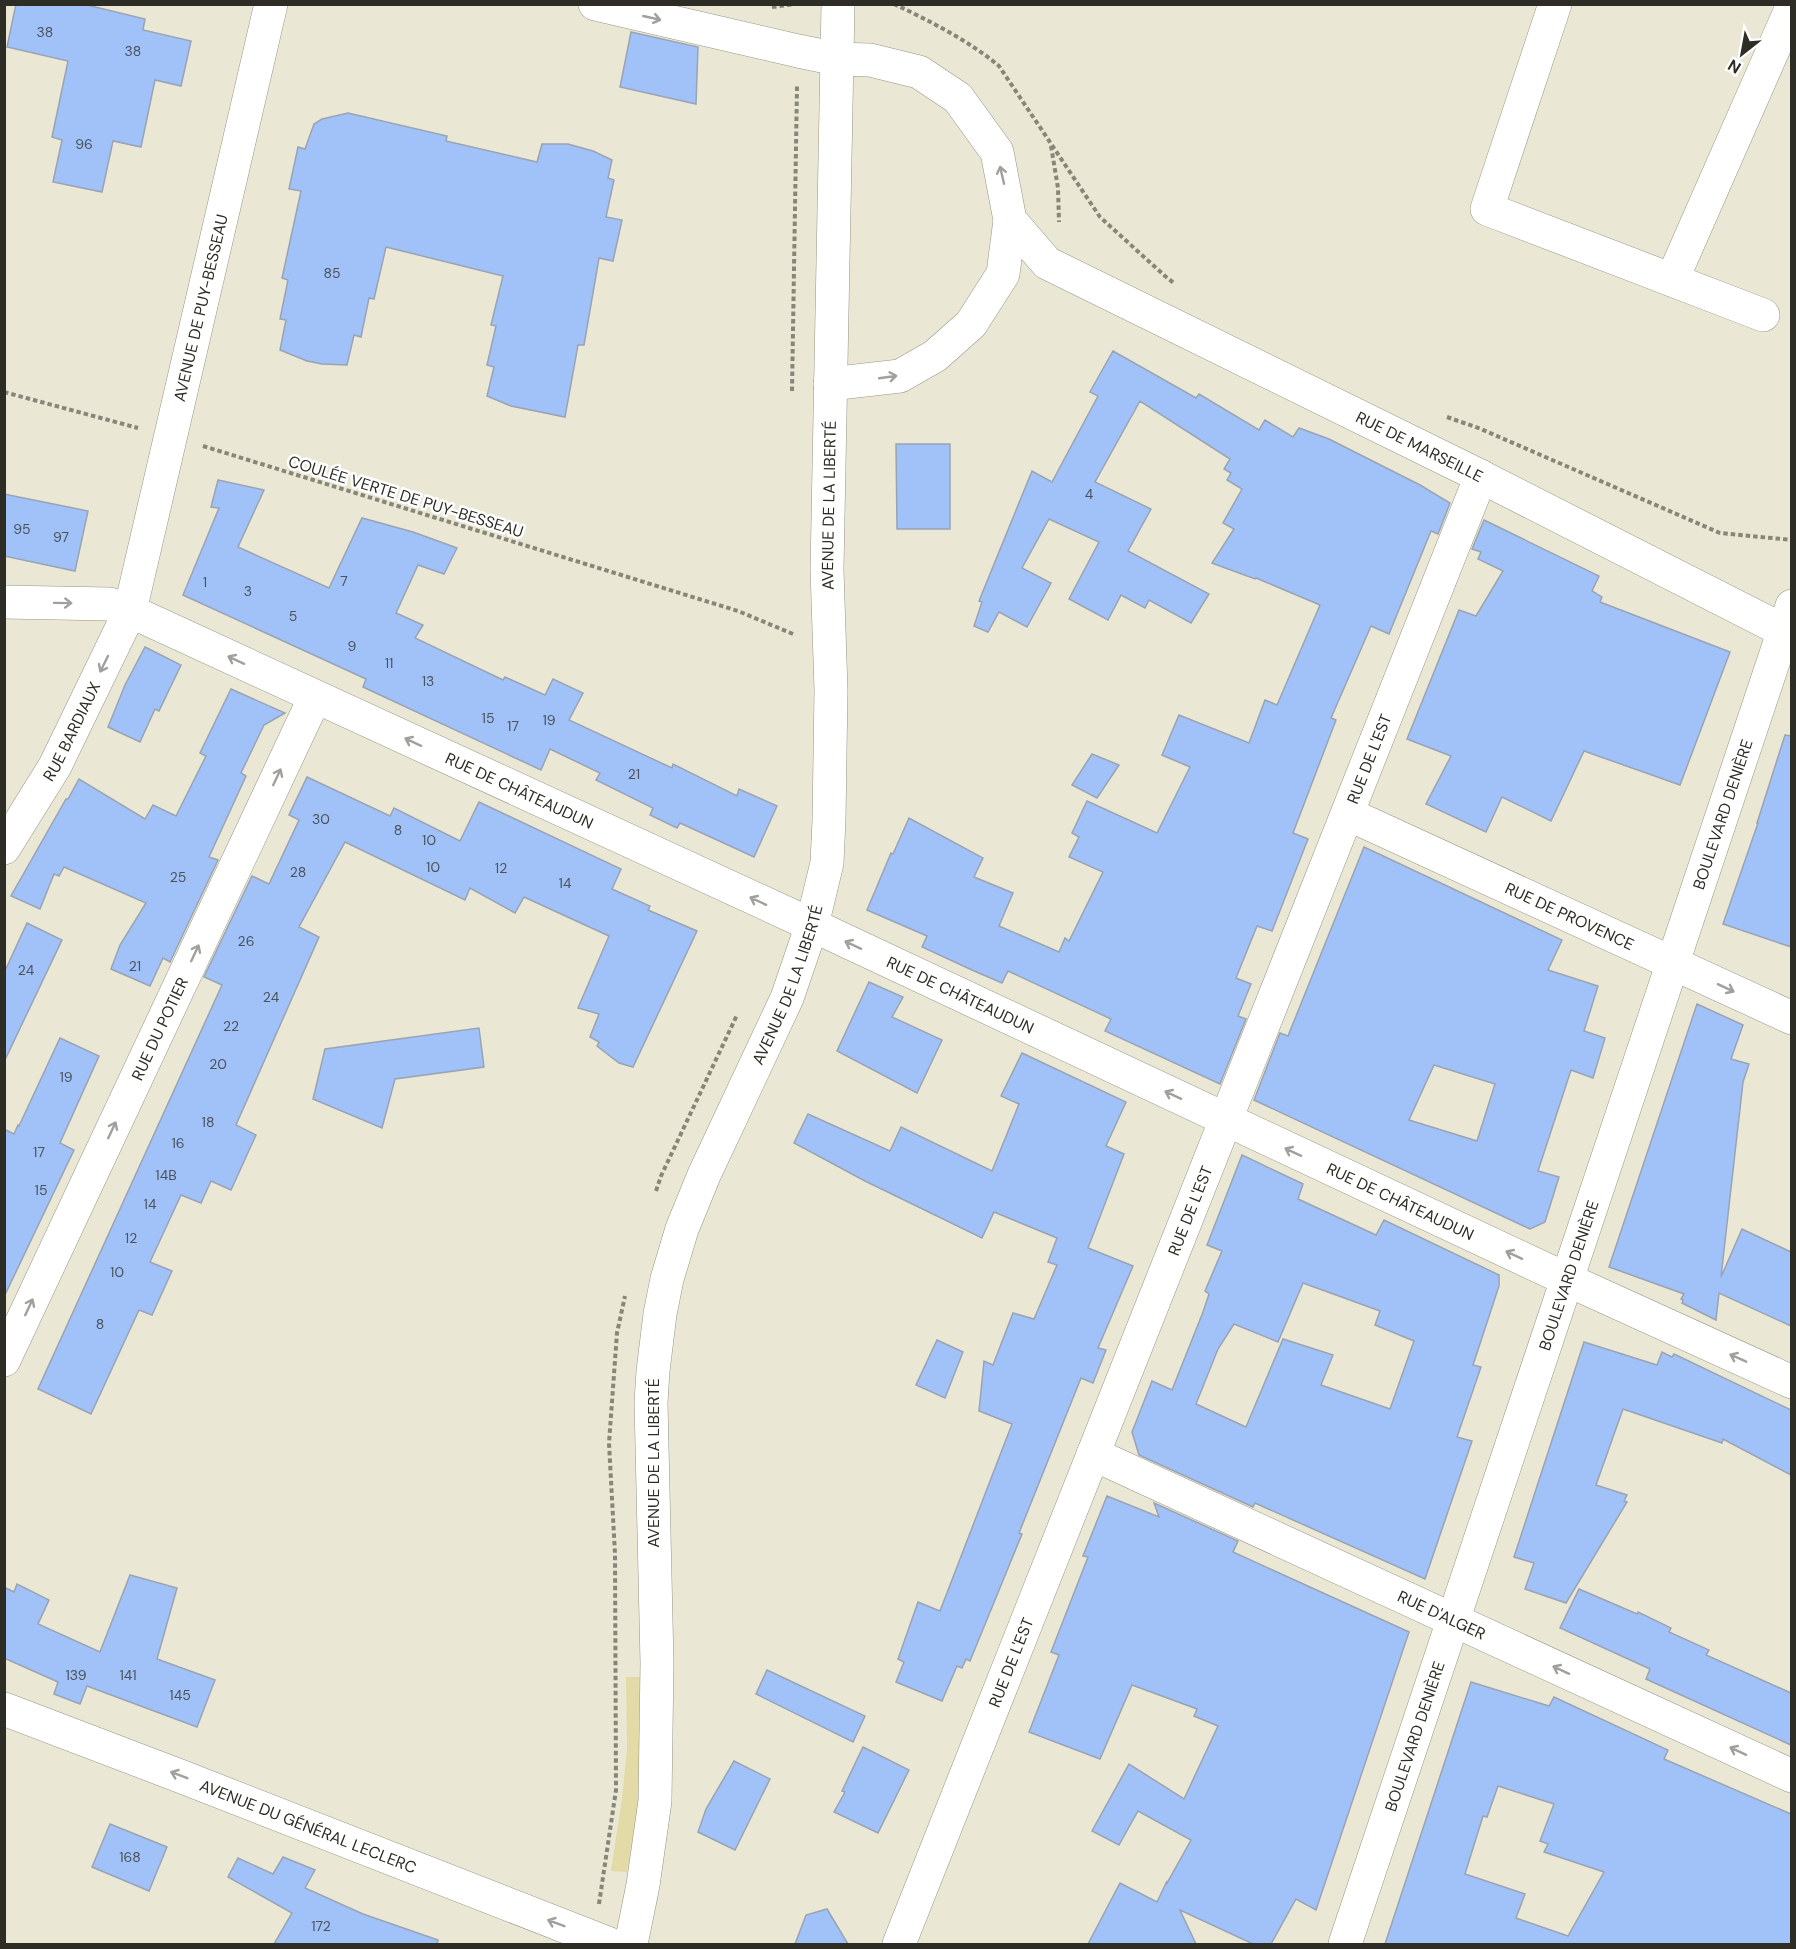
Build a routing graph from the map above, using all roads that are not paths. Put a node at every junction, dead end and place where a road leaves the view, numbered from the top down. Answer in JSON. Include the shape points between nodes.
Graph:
{"nodes":[{"id":1,"x":271,"y":4,"type":"edge"},
{"id":2,"x":595,"y":4,"type":"edge"},
{"id":3,"x":838,"y":4,"type":"edge"},
{"id":4,"x":1555,"y":4,"type":"edge"},
{"id":5,"x":1791,"y":7,"type":"edge"},
{"id":6,"x":837,"y":59,"type":"junction"},
{"id":7,"x":1010,"y":220,"type":"junction"},
{"id":8,"x":1047,"y":263,"type":"junction"},
{"id":9,"x":1003,"y":274,"type":"junction"},
{"id":10,"x":1671,"y":280,"type":"junction"},
{"id":11,"x":1763,"y":315,"type":"dead end"},
{"id":12,"x":830,"y":384,"type":"junction"},
{"id":13,"x":1480,"y":476,"type":"junction"},
{"id":14,"x":4,"y":602,"type":"edge"},
{"id":15,"x":130,"y":611,"type":"junction"},
{"id":16,"x":1789,"y":624,"type":"edge"},
{"id":17,"x":315,"y":697,"type":"junction"},
{"id":18,"x":1348,"y":814,"type":"junction"},
{"id":19,"x":4,"y":848,"type":"edge"},
{"id":20,"x":812,"y":925,"type":"junction"},
{"id":21,"x":1673,"y":963,"type":"junction"},
{"id":22,"x":1791,"y":1018,"type":"edge"},
{"id":23,"x":1226,"y":1119,"type":"junction"},
{"id":24,"x":1567,"y":1280,"type":"junction"},
{"id":25,"x":4,"y":1360,"type":"edge"},
{"id":26,"x":1791,"y":1382,"type":"edge"},
{"id":27,"x":1093,"y":1454,"type":"junction"},
{"id":28,"x":1453,"y":1620,"type":"junction"},
{"id":29,"x":4,"y":1709,"type":"edge"},
{"id":30,"x":1791,"y":1776,"type":"edge"},
{"id":31,"x":610,"y":1944,"type":"edge"},
{"id":32,"x":631,"y":1944,"type":"edge"},
{"id":33,"x":899,"y":1944,"type":"edge"},
{"id":34,"x":1345,"y":1944,"type":"edge"}],
"edges":[{"from":1,"to":15,"type":"street","name":"AVENUE DE PUY-BESSEAU"},
{"from":2,"to":6,"type":"street","one_way":true},
{"from":3,"to":6,"type":"street","name":"AVENUE DE LA LIBERTÉ"},
{"from":4,"to":10,"type":"street","via":[[1487,209]]},
{"from":5,"to":10,"type":"street"},
{"from":7,"to":6,"type":"street","one_way":true,"via":[[997,152],[958,98],[919,72],[870,60]]},
{"from":6,"to":12,"type":"street","name":"AVENUE DE LA LIBERTÉ"},
{"from":7,"to":8,"type":"street","name":"RUE DE MARSEILLE"},
{"from":7,"to":9,"type":"street"},
{"from":8,"to":9,"type":"street"},
{"from":8,"to":13,"type":"street","name":"RUE DE MARSEILLE"},
{"from":12,"to":9,"type":"street","one_way":true,"via":[[900,376],[935,356],[971,324]]},
{"from":10,"to":11,"type":"street"},
{"from":12,"to":20,"type":"street","name":"AVENUE DE LA LIBERTÉ","via":[[829,820],[827,863]]},
{"from":13,"to":16,"type":"street","name":"RUE DE MARSEILLE"},
{"from":13,"to":18,"type":"street","name":"RUE DE L'EST"},
{"from":14,"to":15,"type":"street","one_way":true,"via":[[109,604]]},
{"from":17,"to":15,"type":"street","name":"RUE DE CHÂTEAUDUN","one_way":true},
{"from":15,"to":19,"type":"street","name":"RUE BARDIAUX","one_way":true,"via":[[55,766]]},
{"from":16,"to":21,"type":"street","name":"BOULEVARD DENIÈRE"},
{"from":20,"to":17,"type":"street","name":"RUE DE CHÂTEAUDUN","one_way":true},
{"from":25,"to":17,"type":"street","name":"RUE DU POTIER","one_way":true},
{"from":18,"to":21,"type":"street","name":"RUE DE PROVENCE"},
{"from":18,"to":23,"type":"street","name":"RUE DE L'EST"},
{"from":23,"to":20,"type":"street","name":"RUE DE CHÂTEAUDUN","one_way":true},
{"from":20,"to":32,"type":"street","name":"AVENUE DE LA LIBERTÉ","via":[[787,998],[682,1228],[660,1314],[651,1412],[657,1663],[655,1801],[644,1885]]},
{"from":21,"to":22,"type":"street","name":"RUE DE PROVENCE","one_way":true},
{"from":21,"to":24,"type":"street","name":"BOULEVARD DENIÈRE"},
{"from":24,"to":23,"type":"street","name":"RUE DE CHÂTEAUDUN","one_way":true},
{"from":23,"to":27,"type":"street","name":"RUE DE L'EST"},
{"from":26,"to":24,"type":"street","name":"RUE DE CHÂTEAUDUN","one_way":true},
{"from":24,"to":28,"type":"street","name":"BOULEVARD DENIÈRE"},
{"from":27,"to":28,"type":"street","name":"RUE D'ALGER"},
{"from":27,"to":33,"type":"street","name":"RUE DE L'EST"},
{"from":30,"to":28,"type":"street","name":"RUE D'ALGER","one_way":true},
{"from":28,"to":34,"type":"street","name":"BOULEVARD DENIÈRE"},
{"from":31,"to":29,"type":"street","name":"AVENUE DU GÉNÉRAL LECLERC","one_way":true}]}
